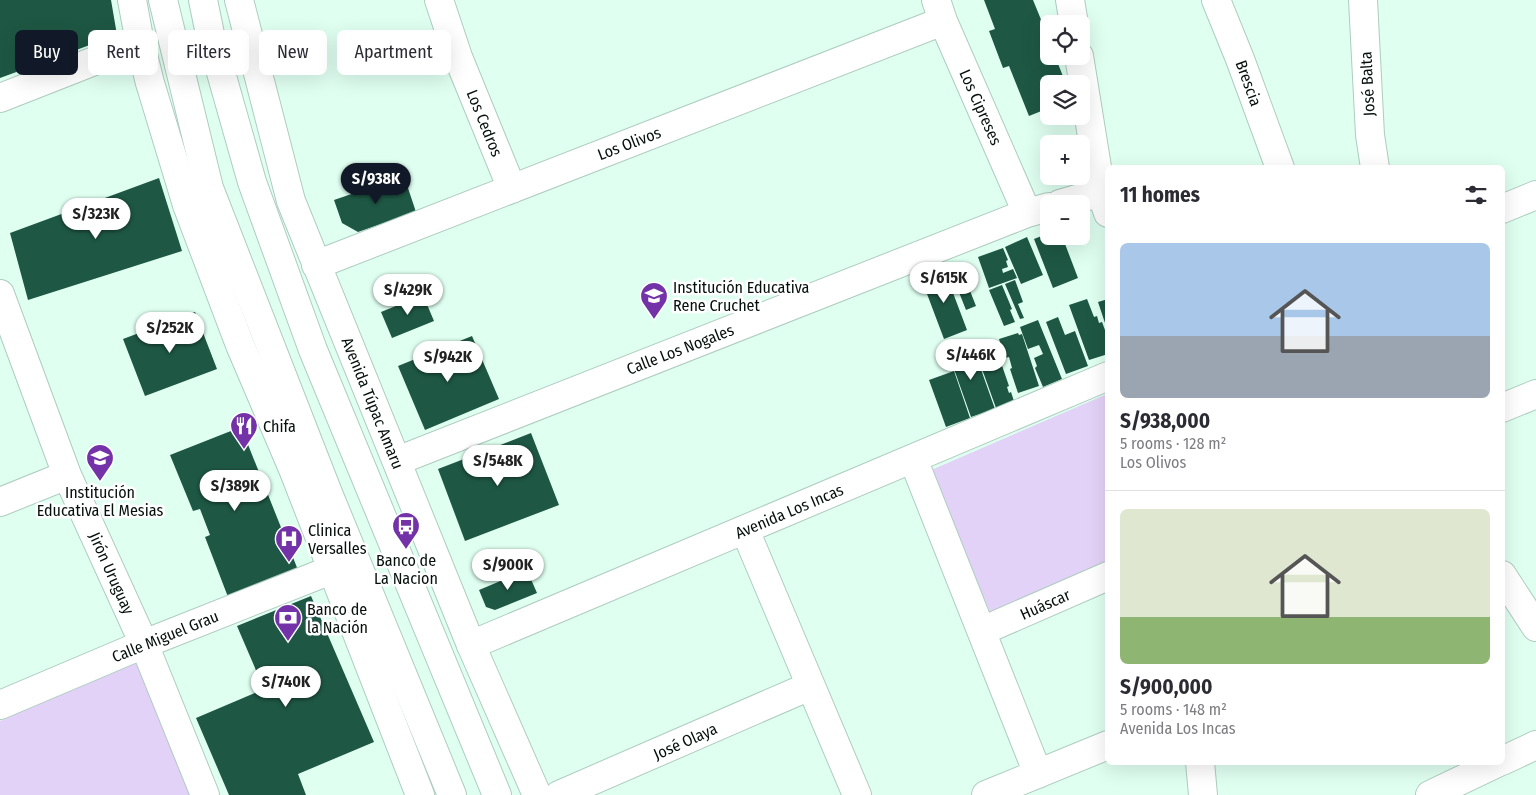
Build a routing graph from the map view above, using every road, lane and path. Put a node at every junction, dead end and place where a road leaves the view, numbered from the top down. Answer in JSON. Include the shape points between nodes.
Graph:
{"nodes":[{"id":1,"x":132,"y":0,"type":"edge"},
{"id":2,"x":163,"y":0,"type":"edge"},
{"id":3,"x":203,"y":0,"type":"edge"},
{"id":4,"x":239,"y":0,"type":"edge"},
{"id":5,"x":439,"y":0,"type":"edge"},
{"id":6,"x":1070,"y":0,"type":"edge"},
{"id":7,"x":1216,"y":0,"type":"edge"},
{"id":8,"x":1363,"y":0,"type":"edge"},
{"id":9,"x":939,"y":11,"type":"edge"},
{"id":10,"x":1072,"y":15,"type":"edge"},
{"id":11,"x":138,"y":30,"type":"edge"},
{"id":12,"x":88,"y":63,"type":"edge"},
{"id":13,"x":1081,"y":65,"type":"edge"},
{"id":14,"x":148,"y":75,"type":"edge"},
{"id":15,"x":0,"y":98,"type":"edge"},
{"id":16,"x":1279,"y":165,"type":"edge"},
{"id":17,"x":1375,"y":165,"type":"edge"},
{"id":18,"x":512,"y":189,"type":"junction"},
{"id":19,"x":1536,"y":195,"type":"edge"},
{"id":20,"x":1090,"y":203,"type":"edge"},
{"id":21,"x":1104,"y":203,"type":"edge"},
{"id":22,"x":1505,"y":208,"type":"edge"},
{"id":23,"x":1038,"y":210,"type":"edge"},
{"id":24,"x":316,"y":265,"type":"junction"},
{"id":25,"x":0,"y":294,"type":"edge"},
{"id":26,"x":1105,"y":377,"type":"edge"},
{"id":27,"x":1536,"y":394,"type":"edge"},
{"id":28,"x":1505,"y":407,"type":"edge"},
{"id":29,"x":913,"y":459,"type":"junction"},
{"id":30,"x":397,"y":461,"type":"junction"},
{"id":31,"x":67,"y":476,"type":"junction"},
{"id":32,"x":0,"y":502,"type":"edge"},
{"id":33,"x":745,"y":530,"type":"junction"},
{"id":34,"x":331,"y":570,"type":"junction"},
{"id":35,"x":1105,"y":577,"type":"edge"},
{"id":36,"x":1518,"y":586,"type":"edge"},
{"id":37,"x":1536,"y":628,"type":"edge"},
{"id":38,"x":982,"y":631,"type":"junction"},
{"id":39,"x":144,"y":644,"type":"junction"},
{"id":40,"x":471,"y":645,"type":"junction"},
{"id":41,"x":810,"y":686,"type":"junction"},
{"id":42,"x":0,"y":705,"type":"edge"},
{"id":43,"x":1536,"y":745,"type":"edge"},
{"id":44,"x":1105,"y":746,"type":"edge"},
{"id":45,"x":1505,"y":760,"type":"edge"},
{"id":46,"x":1200,"y":765,"type":"edge"},
{"id":47,"x":1495,"y":765,"type":"edge"},
{"id":48,"x":1038,"y":774,"type":"junction"},
{"id":49,"x":205,"y":795,"type":"edge"},
{"id":50,"x":420,"y":795,"type":"edge"},
{"id":51,"x":452,"y":795,"type":"edge"},
{"id":52,"x":497,"y":795,"type":"edge"},
{"id":53,"x":537,"y":795,"type":"edge"},
{"id":54,"x":559,"y":795,"type":"edge"},
{"id":55,"x":857,"y":795,"type":"edge"},
{"id":56,"x":986,"y":795,"type":"edge"},
{"id":57,"x":1202,"y":795,"type":"edge"},
{"id":58,"x":1430,"y":795,"type":"edge"}],
"edges":[{"from":1,"to":11,"type":"main road"},
{"from":2,"to":51,"type":"main road","via":[[209,188],[328,493]]},
{"from":3,"to":52,"type":"main road","via":[[252,182],[313,350]]},
{"from":4,"to":24,"type":"main road","name":"Avenida Túpac Amaru","via":[[291,201]]},
{"from":5,"to":18,"type":"main road","name":"Los Cedros"},
{"from":6,"to":10,"type":"main road"},
{"from":7,"to":16,"type":"main road","name":"Brescia"},
{"from":8,"to":17,"type":"main road","name":"José Balta"},
{"from":9,"to":18,"type":"main road","name":"Los Olivos"},
{"from":9,"to":23,"type":"main road","name":"Los Cipreses"},
{"from":12,"to":15,"type":"main road"},
{"from":13,"to":21,"type":"main road"},
{"from":14,"to":34,"type":"main road","via":[[187,205]]},
{"from":18,"to":24,"type":"main road","name":"Los Olivos"},
{"from":19,"to":22,"type":"main road"},
{"from":20,"to":21,"type":"main road"},
{"from":23,"to":30,"type":"main road","name":"Calle Los Nogales"},
{"from":24,"to":30,"type":"main road","name":"Avenida Túpac Amaru"},
{"from":25,"to":31,"type":"main road","name":"Jirón Uruguay"},
{"from":26,"to":29,"type":"main road","name":"Avenida Los Incas"},
{"from":27,"to":28,"type":"main road"},
{"from":29,"to":33,"type":"main road","name":"Avenida Los Incas"},
{"from":29,"to":38,"type":"main road"},
{"from":30,"to":40,"type":"main road","name":"Avenida Túpac Amaru"},
{"from":31,"to":32,"type":"main road"},
{"from":31,"to":39,"type":"main road","name":"Jirón Uruguay"},
{"from":33,"to":40,"type":"main road","name":"Avenida Los Incas"},
{"from":33,"to":41,"type":"main road"},
{"from":34,"to":39,"type":"main road","name":"Calle Miguel Grau"},
{"from":34,"to":50,"type":"main road"},
{"from":35,"to":38,"type":"main road","name":"Huáscar"},
{"from":36,"to":37,"type":"main road"},
{"from":38,"to":48,"type":"main road"},
{"from":39,"to":42,"type":"main road","name":"Calle Miguel Grau"},
{"from":39,"to":49,"type":"main road","name":"Jirón Uruguay"},
{"from":40,"to":53,"type":"main road","name":"Avenida Túpac Amaru"},
{"from":41,"to":54,"type":"main road","name":"José Olaya"},
{"from":41,"to":55,"type":"main road"},
{"from":43,"to":45,"type":"main road"},
{"from":44,"to":48,"type":"main road"},
{"from":46,"to":57,"type":"main road"},
{"from":47,"to":58,"type":"main road"},
{"from":48,"to":56,"type":"main road"}]}
